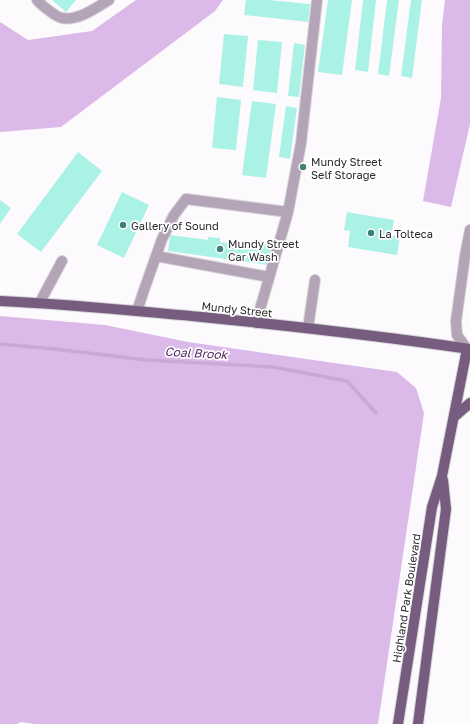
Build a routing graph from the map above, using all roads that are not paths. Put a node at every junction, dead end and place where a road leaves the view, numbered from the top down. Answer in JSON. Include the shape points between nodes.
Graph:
{"nodes":[{"id":1,"x":36,"y":0,"type":"edge"},
{"id":2,"x":109,"y":0,"type":"edge"},
{"id":3,"x":317,"y":0,"type":"edge"},
{"id":4,"x":288,"y":212,"type":"junction"},
{"id":5,"x":470,"y":230,"type":"edge"},
{"id":6,"x":156,"y":256,"type":"junction"},
{"id":7,"x":62,"y":261,"type":"dead end"},
{"id":8,"x":269,"y":277,"type":"junction"},
{"id":9,"x":315,"y":280,"type":"dead end"},
{"id":10,"x":0,"y":301,"type":"edge"},
{"id":11,"x":40,"y":302,"type":"junction"},
{"id":12,"x":137,"y":311,"type":"junction"},
{"id":13,"x":256,"y":323,"type":"junction"},
{"id":14,"x":308,"y":328,"type":"junction"},
{"id":15,"x":469,"y":346,"type":"edge"},
{"id":16,"x":470,"y":403,"type":"edge"},
{"id":17,"x":454,"y":417,"type":"junction"},
{"id":18,"x":442,"y":476,"type":"junction"},
{"id":19,"x":398,"y":724,"type":"edge"},
{"id":20,"x":418,"y":724,"type":"edge"}],
"edges":[{"from":1,"to":2,"type":"lane","via":[[61,18],[73,18]]},
{"from":3,"to":4,"type":"lane","via":[[301,143]]},
{"from":4,"to":6,"type":"lane","via":[[186,199],[174,215]]},
{"from":4,"to":8,"type":"lane"},
{"from":5,"to":15,"type":"lane","via":[[456,321],[457,335]]},
{"from":6,"to":8,"type":"lane"},
{"from":6,"to":12,"type":"lane"},
{"from":7,"to":11,"type":"lane"},
{"from":8,"to":13,"type":"lane"},
{"from":9,"to":14,"type":"lane"},
{"from":10,"to":11,"type":"main road","name":"Mundy Street"},
{"from":11,"to":12,"type":"main road","name":"Mundy Street"},
{"from":12,"to":13,"type":"main road","name":"Mundy Street"},
{"from":13,"to":14,"type":"main road","name":"Mundy Street"},
{"from":14,"to":15,"type":"main road","name":"Mundy Street"},
{"from":15,"to":17,"type":"main road","name":"Highland Park Boulevard"},
{"from":16,"to":17,"type":"main road"},
{"from":17,"to":18,"type":"main road","name":"Highland Park Boulevard"},
{"from":18,"to":19,"type":"main road","name":"Highland Park Boulevard","via":[[432,506]]},
{"from":18,"to":20,"type":"main road","name":"Highland Park Boulevard","via":[[446,509]]}]}
